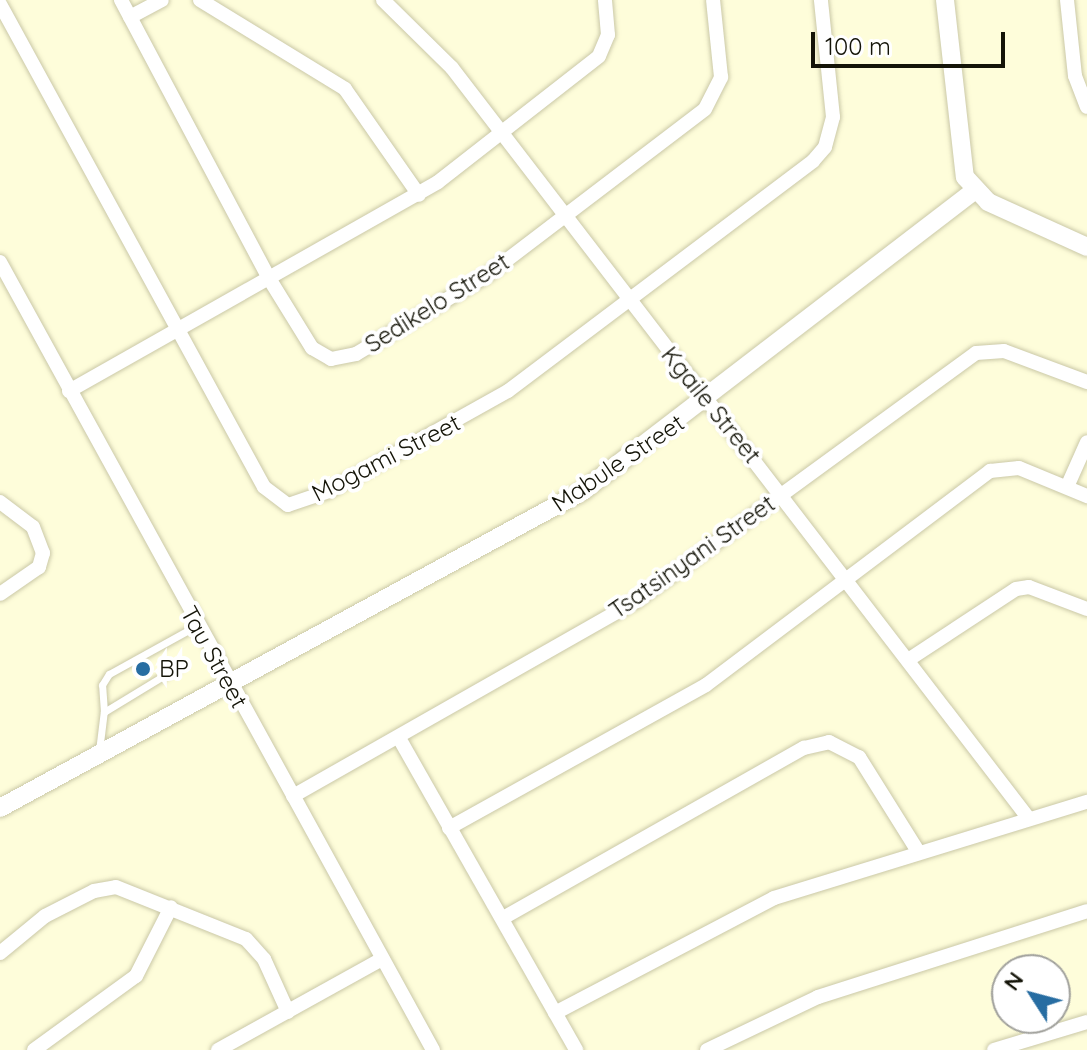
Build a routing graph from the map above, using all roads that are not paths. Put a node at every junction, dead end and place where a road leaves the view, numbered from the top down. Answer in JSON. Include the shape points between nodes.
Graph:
{"nodes":[{"id":1,"x":121,"y":0,"type":"edge"},
{"id":2,"x":162,"y":0,"type":"edge"},
{"id":3,"x":200,"y":0,"type":"edge"},
{"id":4,"x":383,"y":0,"type":"edge"},
{"id":5,"x":605,"y":0,"type":"edge"},
{"id":6,"x":713,"y":0,"type":"edge"},
{"id":7,"x":821,"y":0,"type":"edge"},
{"id":8,"x":945,"y":0,"type":"edge"},
{"id":9,"x":1067,"y":0,"type":"edge"},
{"id":10,"x":0,"y":4,"type":"edge"},
{"id":11,"x":130,"y":17,"type":"junction"},
{"id":12,"x":1087,"y":107,"type":"edge"},
{"id":13,"x":503,"y":134,"type":"junction"},
{"id":14,"x":974,"y":191,"type":"junction"},
{"id":15,"x":419,"y":195,"type":"junction"},
{"id":16,"x":566,"y":218,"type":"junction"},
{"id":17,"x":1087,"y":247,"type":"edge"},
{"id":18,"x":0,"y":262,"type":"edge"},
{"id":19,"x":270,"y":280,"type":"junction"},
{"id":20,"x":630,"y":303,"type":"junction"},
{"id":21,"x":180,"y":331,"type":"junction"},
{"id":22,"x":1087,"y":382,"type":"edge"},
{"id":23,"x":69,"y":391,"type":"junction"},
{"id":24,"x":707,"y":400,"type":"junction"},
{"id":25,"x":1087,"y":442,"type":"edge"},
{"id":26,"x":1067,"y":487,"type":"junction"},
{"id":27,"x":782,"y":493,"type":"junction"},
{"id":28,"x":1087,"y":496,"type":"edge"},
{"id":29,"x":0,"y":502,"type":"edge"},
{"id":30,"x":846,"y":578,"type":"junction"},
{"id":31,"x":0,"y":594,"type":"edge"},
{"id":32,"x":1087,"y":609,"type":"edge"},
{"id":33,"x":196,"y":626,"type":"junction"},
{"id":34,"x":908,"y":660,"type":"junction"},
{"id":35,"x":178,"y":667,"type":"dead end"},
{"id":36,"x":228,"y":684,"type":"junction"},
{"id":37,"x":104,"y":712,"type":"junction"},
{"id":38,"x":399,"y":738,"type":"junction"},
{"id":39,"x":99,"y":753,"type":"junction"},
{"id":40,"x":293,"y":796,"type":"junction"},
{"id":41,"x":1087,"y":802,"type":"edge"},
{"id":42,"x":0,"y":808,"type":"edge"},
{"id":43,"x":1029,"y":819,"type":"junction"},
{"id":44,"x":449,"y":828,"type":"junction"},
{"id":45,"x":919,"y":853,"type":"junction"},
{"id":46,"x":171,"y":907,"type":"junction"},
{"id":47,"x":1087,"y":911,"type":"edge"},
{"id":48,"x":503,"y":918,"type":"junction"},
{"id":49,"x":0,"y":953,"type":"edge"},
{"id":50,"x":382,"y":959,"type":"junction"},
{"id":51,"x":288,"y":1012,"type":"junction"},
{"id":52,"x":555,"y":1013,"type":"junction"},
{"id":53,"x":1087,"y":1022,"type":"edge"},
{"id":54,"x":34,"y":1050,"type":"edge"},
{"id":55,"x":218,"y":1050,"type":"edge"},
{"id":56,"x":433,"y":1050,"type":"edge"},
{"id":57,"x":576,"y":1050,"type":"edge"},
{"id":58,"x":707,"y":1050,"type":"edge"},
{"id":59,"x":994,"y":1050,"type":"edge"}],
"edges":[{"from":1,"to":11,"type":"street","name":"Sedikelo Street"},
{"from":2,"to":11,"type":"street"},
{"from":3,"to":15,"type":"street","via":[[345,89]]},
{"from":4,"to":13,"type":"street","name":"Kgaile Street","via":[[424,34]]},
{"from":5,"to":13,"type":"street","via":[[608,35],[599,56]]},
{"from":6,"to":16,"type":"street","name":"Sedikelo Street","via":[[721,77],[712,100]]},
{"from":7,"to":20,"type":"street","name":"Mogami Street","via":[[833,93],[825,147]]},
{"from":8,"to":14,"type":"street","via":[[962,157]]},
{"from":9,"to":12,"type":"street","via":[[1075,76]]},
{"from":10,"to":21,"type":"street","name":"Mogami Street"},
{"from":11,"to":19,"type":"street","name":"Sedikelo Street"},
{"from":13,"to":15,"type":"street"},
{"from":13,"to":16,"type":"street","name":"Kgaile Street"},
{"from":14,"to":17,"type":"street","via":[[1008,214]]},
{"from":14,"to":24,"type":"street","name":"Mabule Street"},
{"from":15,"to":19,"type":"street"},
{"from":16,"to":19,"type":"street","name":"Sedikelo Street","via":[[425,316],[341,359],[312,348]]},
{"from":16,"to":20,"type":"street","name":"Kgaile Street"},
{"from":18,"to":23,"type":"street","name":"Tau Street"},
{"from":19,"to":21,"type":"street"},
{"from":20,"to":21,"type":"street","name":"Mogami Street","via":[[465,417],[329,491],[288,505],[264,487]]},
{"from":20,"to":24,"type":"street","name":"Kgaile Street"},
{"from":21,"to":23,"type":"street"},
{"from":22,"to":27,"type":"street","name":"Tsatsinyani Street","via":[[1004,351],[976,353]]},
{"from":23,"to":33,"type":"street","name":"Tau Street"},
{"from":24,"to":27,"type":"street","name":"Kgaile Street"},
{"from":24,"to":36,"type":"street","name":"Mabule Street","via":[[583,491]]},
{"from":25,"to":26,"type":"street"},
{"from":26,"to":28,"type":"street"},
{"from":26,"to":30,"type":"street","via":[[1019,468],[990,471]]},
{"from":27,"to":30,"type":"street","name":"Kgaile Street"},
{"from":27,"to":38,"type":"street","name":"Tsatsinyani Street","via":[[636,601]]},
{"from":29,"to":31,"type":"street","via":[[33,527],[43,553],[39,567]]},
{"from":30,"to":34,"type":"street","name":"Kgaile Street"},
{"from":30,"to":44,"type":"street","via":[[706,685]]},
{"from":32,"to":34,"type":"street","via":[[1029,587],[1016,589]]},
{"from":33,"to":36,"type":"street","name":"Tau Street"},
{"from":33,"to":37,"type":"lane","via":[[109,674],[102,685]]},
{"from":34,"to":43,"type":"street","name":"Kgaile Street"},
{"from":35,"to":37,"type":"lane"},
{"from":36,"to":39,"type":"street","name":"Mabule Street"},
{"from":36,"to":40,"type":"street","name":"Tau Street"},
{"from":37,"to":39,"type":"lane"},
{"from":38,"to":40,"type":"street","name":"Tsatsinyani Street"},
{"from":38,"to":44,"type":"street"},
{"from":39,"to":42,"type":"street","name":"Mabule Street"},
{"from":40,"to":50,"type":"street","name":"Tau Street"},
{"from":41,"to":43,"type":"street"},
{"from":43,"to":45,"type":"street"},
{"from":44,"to":48,"type":"street"},
{"from":45,"to":48,"type":"street","via":[[859,757],[829,742],[804,748]]},
{"from":45,"to":52,"type":"street","via":[[748,909]]},
{"from":46,"to":49,"type":"street","via":[[104,888],[45,916]]},
{"from":46,"to":51,"type":"street","via":[[257,948]]},
{"from":46,"to":54,"type":"street","via":[[136,976]]},
{"from":47,"to":58,"type":"street","via":[[807,1001]]},
{"from":48,"to":52,"type":"street"},
{"from":50,"to":51,"type":"street"},
{"from":50,"to":56,"type":"street","name":"Tau Street"},
{"from":51,"to":55,"type":"street"},
{"from":52,"to":57,"type":"street"},
{"from":53,"to":59,"type":"street"}]}
